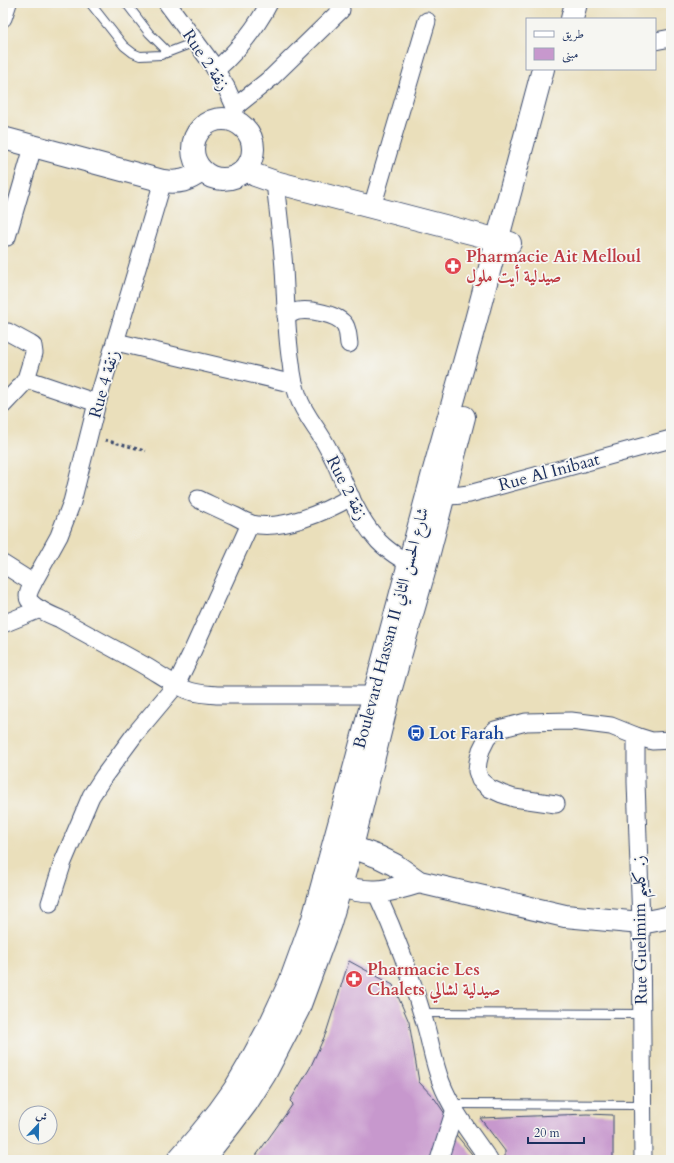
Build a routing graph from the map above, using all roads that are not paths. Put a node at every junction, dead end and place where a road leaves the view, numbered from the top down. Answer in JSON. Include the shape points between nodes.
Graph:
{"nodes":[{"id":1,"x":8,"y":3,"type":"edge"},
{"id":2,"x":90,"y":3,"type":"edge"},
{"id":3,"x":126,"y":3,"type":"edge"},
{"id":4,"x":167,"y":3,"type":"edge"},
{"id":5,"x":269,"y":3,"type":"edge"},
{"id":6,"x":561,"y":3,"type":"edge"},
{"id":7,"x":576,"y":3,"type":"edge"},
{"id":8,"x":341,"y":10,"type":"dead end"},
{"id":9,"x":3,"y":18,"type":"edge"},
{"id":10,"x":557,"y":18,"type":"edge"},
{"id":11,"x":572,"y":18,"type":"edge"},
{"id":12,"x":427,"y":21,"type":"dead end"},
{"id":13,"x":671,"y":38,"type":"edge"},
{"id":14,"x":656,"y":41,"type":"edge"},
{"id":15,"x":195,"y":42,"type":"junction"},
{"id":16,"x":168,"y":52,"type":"junction"},
{"id":17,"x":216,"y":70,"type":"junction"},
{"id":18,"x":543,"y":70,"type":"edge"},
{"id":19,"x":558,"y":70,"type":"edge"},
{"id":20,"x":235,"y":114,"type":"junction"},
{"id":21,"x":3,"y":138,"type":"edge"},
{"id":22,"x":33,"y":147,"type":"junction"},
{"id":23,"x":246,"y":170,"type":"junction"},
{"id":24,"x":201,"y":171,"type":"junction"},
{"id":25,"x":163,"y":181,"type":"junction"},
{"id":26,"x":275,"y":182,"type":"junction"},
{"id":27,"x":372,"y":207,"type":"junction"},
{"id":28,"x":8,"y":237,"type":"dead end"},
{"id":29,"x":504,"y":241,"type":"junction"},
{"id":30,"x":286,"y":316,"type":"junction"},
{"id":31,"x":8,"y":332,"type":"dead end"},
{"id":32,"x":116,"y":342,"type":"junction"},
{"id":33,"x":349,"y":344,"type":"dead end"},
{"id":34,"x":26,"y":379,"type":"junction"},
{"id":35,"x":294,"y":384,"type":"junction"},
{"id":36,"x":97,"y":403,"type":"junction"},
{"id":37,"x":3,"y":406,"type":"edge"},
{"id":38,"x":671,"y":439,"type":"edge"},
{"id":39,"x":435,"y":495,"type":"junction"},
{"id":40,"x":351,"y":497,"type":"junction"},
{"id":41,"x":198,"y":499,"type":"dead end"},
{"id":42,"x":250,"y":524,"type":"junction"},
{"id":43,"x":3,"y":564,"type":"edge"},
{"id":44,"x":416,"y":568,"type":"junction"},
{"id":45,"x":33,"y":583,"type":"junction"},
{"id":46,"x":40,"y":609,"type":"junction"},
{"id":47,"x":3,"y":624,"type":"edge"},
{"id":48,"x":176,"y":685,"type":"junction"},
{"id":49,"x":382,"y":695,"type":"junction"},
{"id":50,"x":636,"y":736,"type":"junction"},
{"id":51,"x":671,"y":740,"type":"edge"},
{"id":52,"x":556,"y":804,"type":"dead end"},
{"id":53,"x":343,"y":846,"type":"junction"},
{"id":54,"x":333,"y":882,"type":"junction"},
{"id":55,"x":419,"y":882,"type":"junction"},
{"id":56,"x":376,"y":892,"type":"junction"},
{"id":57,"x":50,"y":903,"type":"dead end"},
{"id":58,"x":671,"y":917,"type":"edge"},
{"id":59,"x":641,"y":923,"type":"junction"},
{"id":60,"x":421,"y":1013,"type":"junction"},
{"id":61,"x":642,"y":1014,"type":"junction"},
{"id":62,"x":643,"y":1105,"type":"junction"},
{"id":63,"x":453,"y":1107,"type":"junction"},
{"id":64,"x":178,"y":1160,"type":"edge"},
{"id":65,"x":200,"y":1160,"type":"edge"},
{"id":66,"x":438,"y":1160,"type":"edge"},
{"id":67,"x":489,"y":1160,"type":"edge"},
{"id":68,"x":643,"y":1160,"type":"edge"}],
"edges":[{"from":1,"to":9,"type":"street"},
{"from":2,"to":16,"type":"lane","via":[[124,46],[133,53],[140,56]]},
{"from":3,"to":16,"type":"lane","via":[[149,33]]},
{"from":4,"to":15,"type":"street","name":"Rue 2 زنقة"},
{"from":5,"to":17,"type":"street","via":[[256,27]]},
{"from":6,"to":10,"type":"main road"},
{"from":7,"to":11,"type":"main road"},
{"from":8,"to":20,"type":"street"},
{"from":12,"to":27,"type":"street"},
{"from":13,"to":14,"type":"street"},
{"from":15,"to":16,"type":"lane"},
{"from":15,"to":17,"type":"street","name":"Rue 2 زنقة"},
{"from":17,"to":20,"type":"street","name":"Rue 2 زنقة","via":[[228,91]]},
{"from":18,"to":29,"type":"main road","name":"Boulevard Hassan II شارع الحسن الثاني"},
{"from":19,"to":29,"type":"main road","name":"Boulevard Hassan II شارع الحسن الثاني","via":[[538,148]]},
{"from":20,"to":23,"type":"main road","via":[[251,137],[252,160]]},
{"from":20,"to":24,"type":"main road","via":[[211,121],[201,128],[194,138],[194,161]]},
{"from":21,"to":22,"type":"main road"},
{"from":22,"to":25,"type":"main road"},
{"from":22,"to":28,"type":"street"},
{"from":23,"to":24,"type":"main road","via":[[236,177],[224,180],[212,178]]},
{"from":23,"to":26,"type":"main road"},
{"from":24,"to":25,"type":"main road","via":[[183,181]]},
{"from":25,"to":32,"type":"street","name":"Rue 4 زنقة"},
{"from":26,"to":27,"type":"main road"},
{"from":26,"to":30,"type":"street","name":"Rue 2 زنقة","via":[[284,267]]},
{"from":27,"to":29,"type":"main road"},
{"from":29,"to":39,"type":"main road","name":"Boulevard Hassan II شارع الحسن الثاني","via":[[476,320]]},
{"from":30,"to":33,"type":"street","via":[[303,311],[338,318],[347,329]]},
{"from":30,"to":35,"type":"street","name":"Rue 2 زنقة"},
{"from":31,"to":34,"type":"street","via":[[33,346],[34,353]]},
{"from":32,"to":35,"type":"street"},
{"from":32,"to":36,"type":"street","name":"Rue 4 زنقة"},
{"from":34,"to":36,"type":"street"},
{"from":34,"to":37,"type":"street"},
{"from":35,"to":40,"type":"street","name":"Rue 2 زنقة","via":[[303,408],[319,433]]},
{"from":36,"to":45,"type":"street","name":"Rue 4 زنقة","via":[[66,519]]},
{"from":38,"to":39,"type":"street","name":"Rue Al Inibaat","via":[[469,494]]},
{"from":39,"to":44,"type":"main road","name":"Boulevard Hassan II شارع الحسن الثاني"},
{"from":40,"to":42,"type":"street","via":[[335,507],[305,518],[271,525]]},
{"from":40,"to":44,"type":"street","name":"Rue 2 زنقة","via":[[375,538]]},
{"from":41,"to":42,"type":"street"},
{"from":42,"to":48,"type":"street"},
{"from":43,"to":45,"type":"street"},
{"from":44,"to":49,"type":"main road","name":"Boulevard Hassan II شارع الحسن الثاني"},
{"from":45,"to":46,"type":"street","name":"Rue 4 زنقة","via":[[28,599]]},
{"from":46,"to":47,"type":"street"},
{"from":46,"to":48,"type":"street"},
{"from":48,"to":49,"type":"street","via":[[199,694]]},
{"from":48,"to":57,"type":"street","via":[[134,734],[91,796],[63,862]]},
{"from":49,"to":53,"type":"main road","name":"Boulevard Hassan II شارع الحسن الثاني"},
{"from":50,"to":51,"type":"street","via":[[652,741]]},
{"from":50,"to":52,"type":"street","via":[[611,726],[571,721],[526,722],[495,730],[487,738],[478,762],[480,780],[489,788],[514,798]]},
{"from":50,"to":59,"type":"street","name":"Rue Guelmim ز. كلميم"},
{"from":53,"to":54,"type":"main road","name":"Boulevard Hassan II شارع الحسن الثاني"},
{"from":53,"to":55,"type":"main road","via":[[395,864]]},
{"from":54,"to":56,"type":"main road","via":[[359,891]]},
{"from":54,"to":64,"type":"main road","name":"Boulevard Hassan II شارع الحسن الثاني","via":[[313,920],[290,982],[268,1029],[234,1090]]},
{"from":54,"to":65,"type":"main road","name":"Boulevard Hassan II شارع الحسن الثاني","via":[[330,923],[298,1010],[265,1074],[246,1104]]},
{"from":55,"to":56,"type":"main road","via":[[396,890]]},
{"from":55,"to":59,"type":"main road","via":[[565,916]]},
{"from":56,"to":60,"type":"street","via":[[390,921]]},
{"from":58,"to":59,"type":"main road"},
{"from":59,"to":61,"type":"street","name":"Rue Guelmim ز. كلميم"},
{"from":60,"to":61,"type":"lane"},
{"from":60,"to":63,"type":"street","via":[[441,1083]]},
{"from":61,"to":62,"type":"street","name":"Rue Guelmim ز. كلميم"},
{"from":62,"to":63,"type":"lane"},
{"from":62,"to":68,"type":"street","name":"Rue Guelmim ز. كلميم"},
{"from":63,"to":66,"type":"street"},
{"from":63,"to":67,"type":"street"}]}
